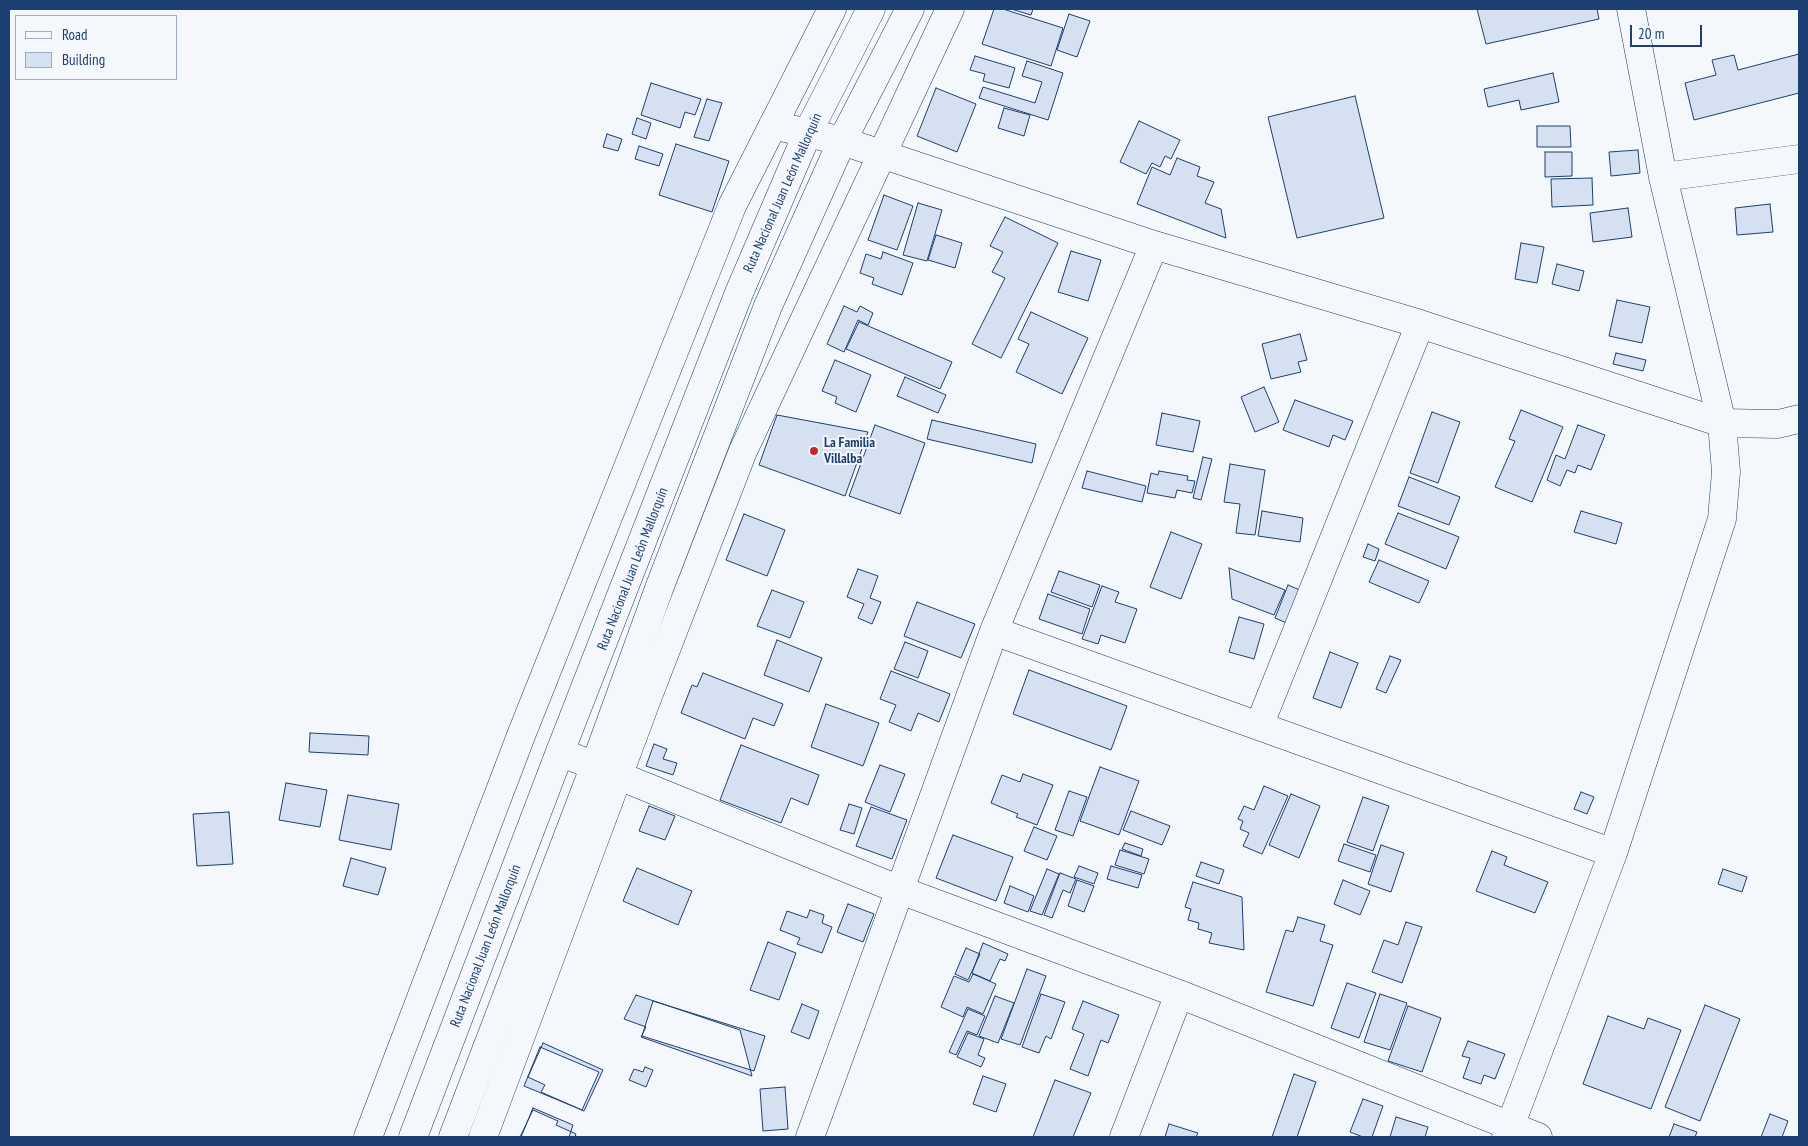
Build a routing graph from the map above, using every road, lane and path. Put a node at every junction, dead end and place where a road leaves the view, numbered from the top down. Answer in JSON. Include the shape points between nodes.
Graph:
{"nodes":[{"id":1,"x":832,"y":9,"type":"edge"},
{"id":2,"x":871,"y":9,"type":"edge"},
{"id":3,"x":910,"y":9,"type":"edge"},
{"id":4,"x":950,"y":9,"type":"edge"},
{"id":5,"x":1631,"y":9,"type":"edge"},
{"id":6,"x":773,"y":125,"type":"junction"},
{"id":7,"x":808,"y":132,"type":"junction"},
{"id":8,"x":842,"y":140,"type":"junction"},
{"id":9,"x":882,"y":154,"type":"junction"},
{"id":10,"x":1799,"y":159,"type":"edge"},
{"id":11,"x":1663,"y":176,"type":"junction"},
{"id":12,"x":1154,"y":245,"type":"junction"},
{"id":13,"x":1420,"y":324,"type":"junction"},
{"id":14,"x":1799,"y":420,"type":"edge"},
{"id":15,"x":1722,"y":423,"type":"junction"},
{"id":16,"x":994,"y":631,"type":"junction"},
{"id":17,"x":1259,"y":726,"type":"junction"},
{"id":18,"x":560,"y":752,"type":"junction"},
{"id":19,"x":606,"y":772,"type":"junction"},
{"id":20,"x":1614,"y":853,"type":"junction"},
{"id":21,"x":900,"y":890,"type":"junction"},
{"id":22,"x":1180,"y":994,"type":"junction"},
{"id":23,"x":1508,"y":1132,"type":"edge"},
{"id":24,"x":368,"y":1137,"type":"edge"},
{"id":25,"x":413,"y":1137,"type":"edge"},
{"id":26,"x":453,"y":1137,"type":"edge"},
{"id":27,"x":483,"y":1137,"type":"edge"},
{"id":28,"x":810,"y":1137,"type":"edge"},
{"id":29,"x":1124,"y":1137,"type":"edge"},
{"id":30,"x":1538,"y":1137,"type":"edge"}],
"edges":[{"from":1,"to":6,"type":"main road"},
{"from":2,"to":7,"type":"main road","name":"Ruta Nacional Juan León Mallorquín"},
{"from":3,"to":8,"type":"main road"},
{"from":4,"to":9,"type":"main road"},
{"from":5,"to":11,"type":"main road"},
{"from":6,"to":7,"type":"main road"},
{"from":6,"to":24,"type":"main road","via":[[728,215],[522,733]]},
{"from":7,"to":8,"type":"main road"},
{"from":7,"to":18,"type":"main road","name":"Ruta Nacional Juan León Mallorquín","via":[[739,293]]},
{"from":8,"to":9,"type":"main road"},
{"from":8,"to":19,"type":"main road","via":[[768,306],[660,586]]},
{"from":9,"to":12,"type":"main road"},
{"from":9,"to":19,"type":"main road","via":[[743,451]]},
{"from":10,"to":11,"type":"main road"},
{"from":11,"to":15,"type":"main road"},
{"from":12,"to":13,"type":"main road"},
{"from":12,"to":16,"type":"main road"},
{"from":13,"to":15,"type":"main road"},
{"from":13,"to":17,"type":"main road"},
{"from":14,"to":15,"type":"main road","via":[[1778,424]]},
{"from":15,"to":20,"type":"main road","via":[[1726,472],[1722,519]]},
{"from":16,"to":17,"type":"main road"},
{"from":16,"to":21,"type":"main road"},
{"from":17,"to":20,"type":"main road"},
{"from":18,"to":19,"type":"main road"},
{"from":18,"to":25,"type":"main road","name":"Ruta Nacional Juan León Mallorquín"},
{"from":19,"to":21,"type":"main road"},
{"from":19,"to":26,"type":"main road"},
{"from":19,"to":27,"type":"main road"},
{"from":20,"to":23,"type":"main road"},
{"from":21,"to":22,"type":"main road"},
{"from":21,"to":28,"type":"main road"},
{"from":22,"to":23,"type":"main road"},
{"from":22,"to":29,"type":"main road"},
{"from":23,"to":30,"type":"main road"}]}
